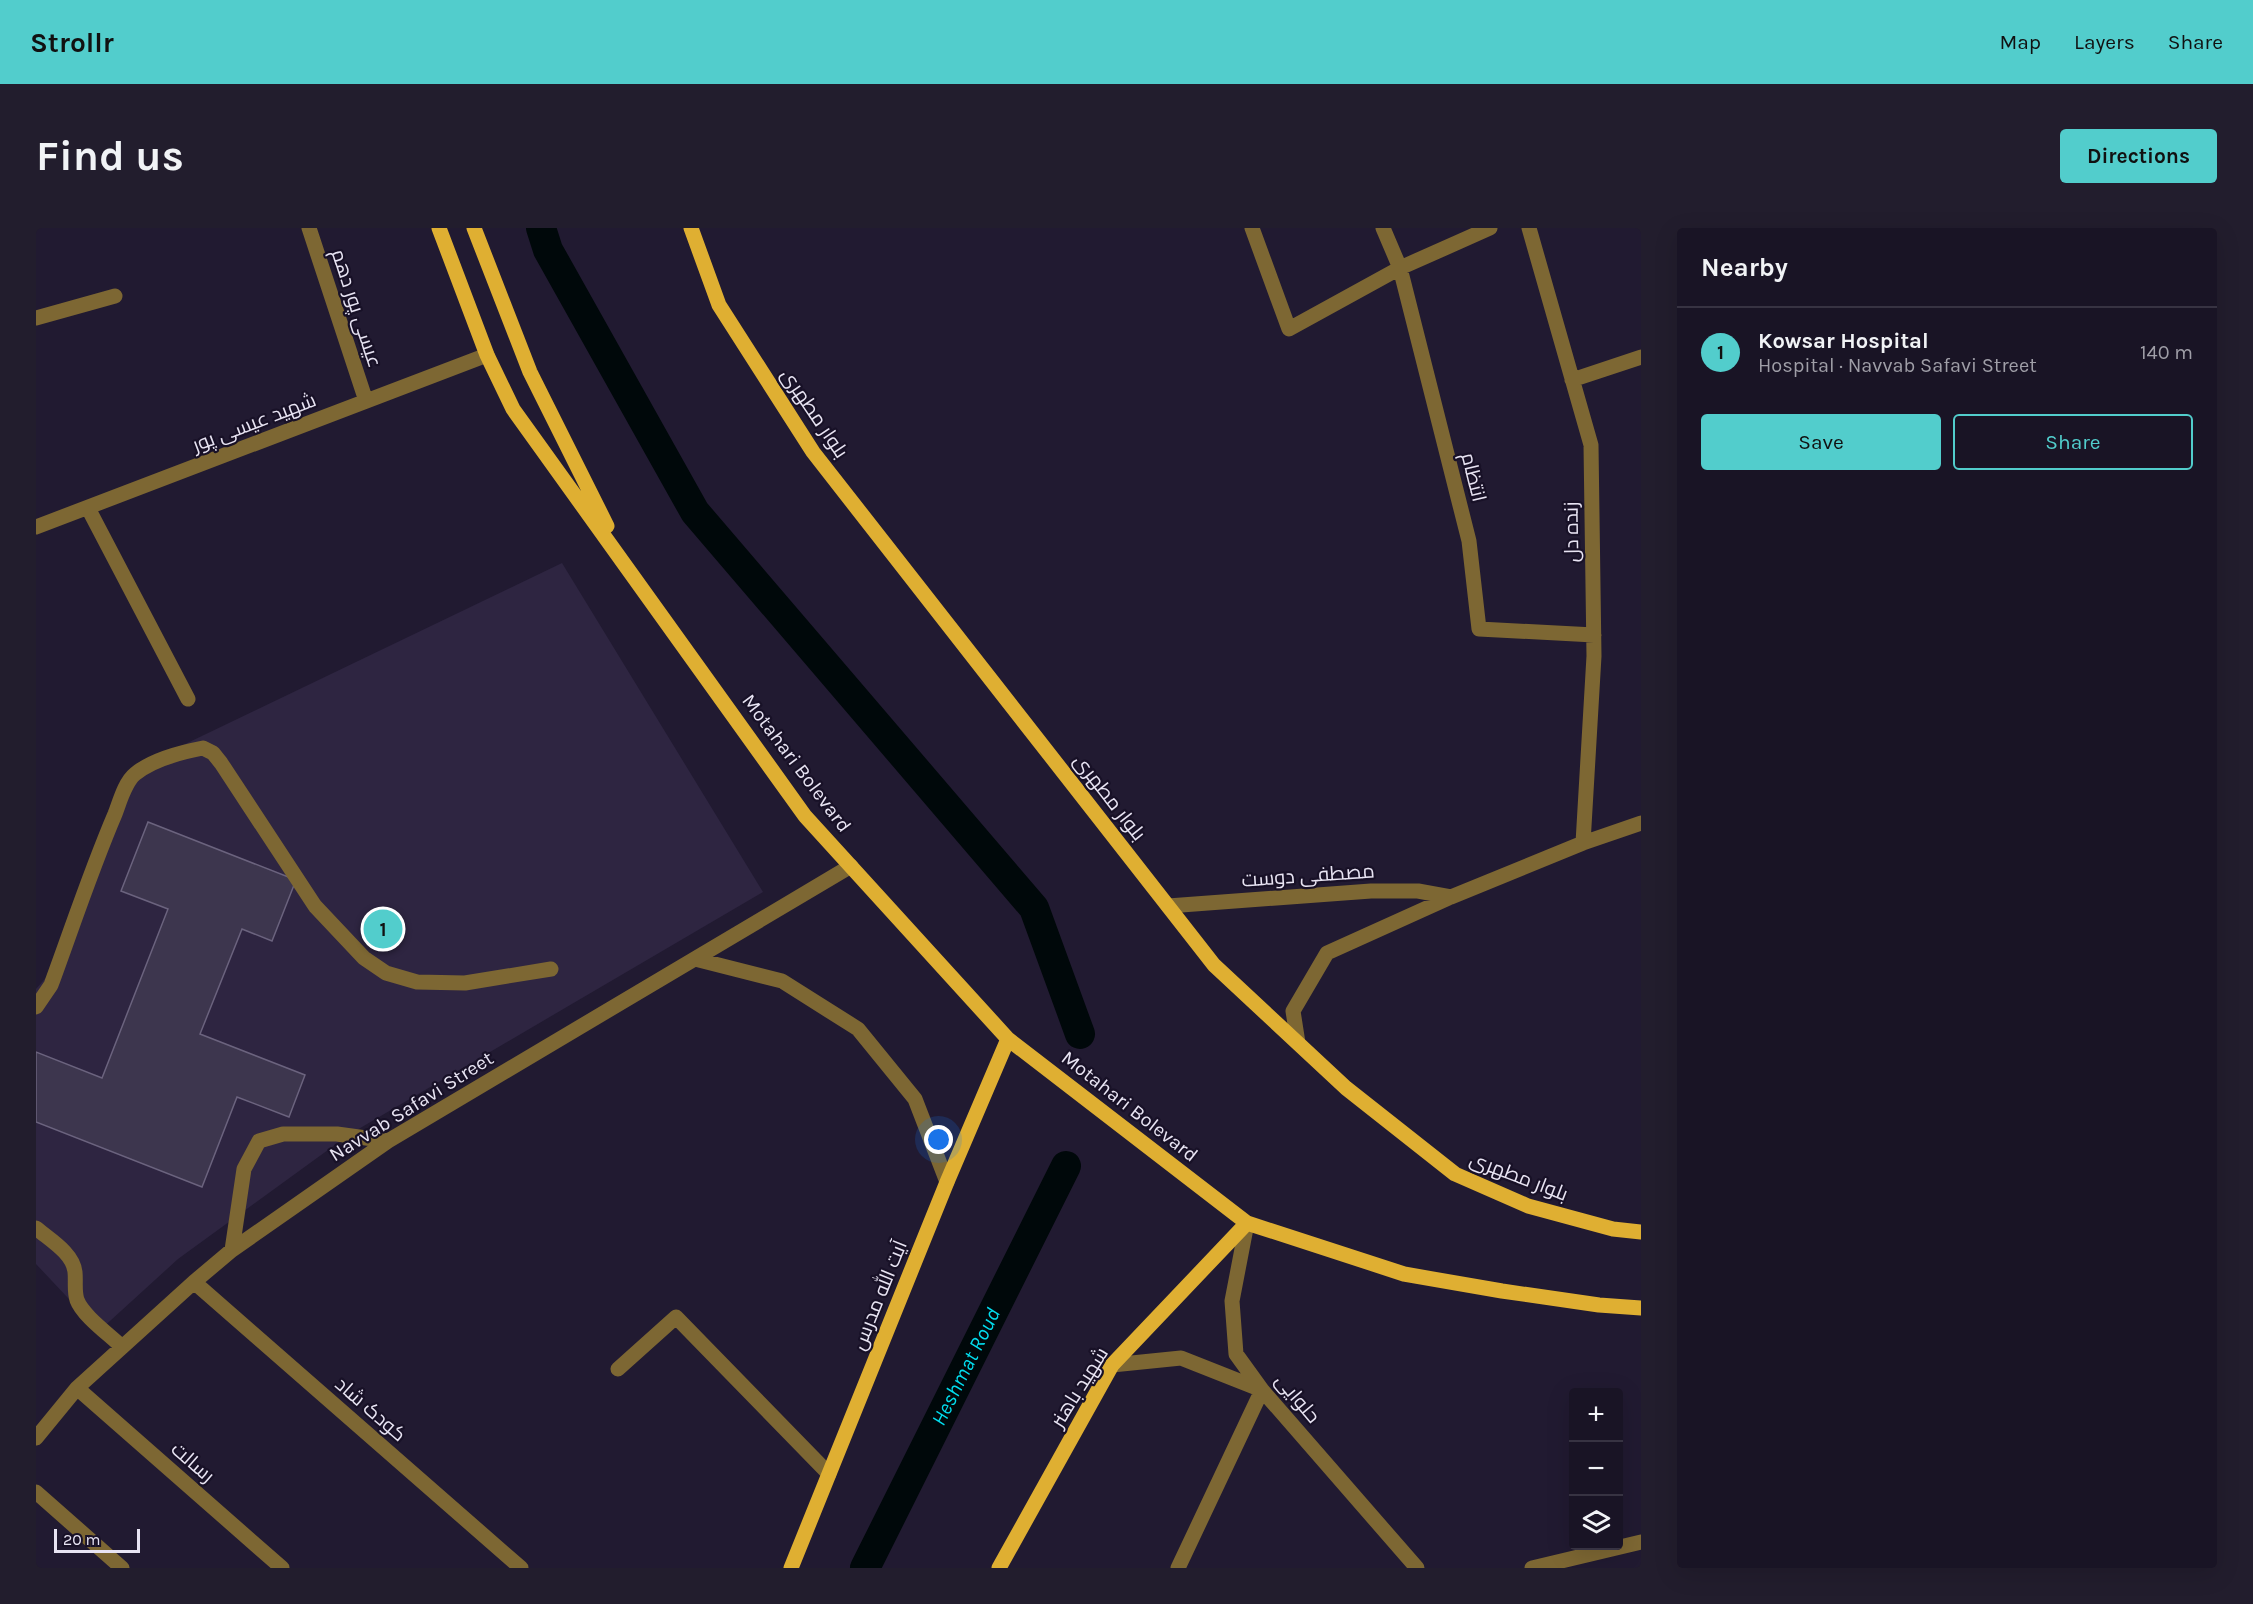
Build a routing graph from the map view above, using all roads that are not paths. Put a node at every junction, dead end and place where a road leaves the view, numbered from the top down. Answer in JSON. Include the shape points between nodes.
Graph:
{"nodes":[{"id":1,"x":309,"y":228,"type":"edge"},
{"id":2,"x":439,"y":228,"type":"edge"},
{"id":3,"x":474,"y":228,"type":"edge"},
{"id":4,"x":691,"y":228,"type":"edge"},
{"id":5,"x":1252,"y":228,"type":"edge"},
{"id":6,"x":1383,"y":228,"type":"edge"},
{"id":7,"x":1490,"y":228,"type":"edge"},
{"id":8,"x":1529,"y":228,"type":"edge"},
{"id":9,"x":1400,"y":268,"type":"junction"},
{"id":10,"x":115,"y":296,"type":"dead end"},
{"id":11,"x":36,"y":318,"type":"edge"},
{"id":12,"x":487,"y":355,"type":"junction"},
{"id":13,"x":1641,"y":357,"type":"edge"},
{"id":14,"x":1572,"y":380,"type":"junction"},
{"id":15,"x":366,"y":401,"type":"junction"},
{"id":16,"x":88,"y":508,"type":"junction"},
{"id":17,"x":36,"y":527,"type":"edge"},
{"id":18,"x":627,"y":568,"type":"junction"},
{"id":19,"x":1594,"y":635,"type":"junction"},
{"id":20,"x":188,"y":699,"type":"dead end"},
{"id":21,"x":1641,"y":823,"type":"edge"},
{"id":22,"x":1583,"y":843,"type":"junction"},
{"id":23,"x":851,"y":866,"type":"junction"},
{"id":24,"x":1451,"y":897,"type":"junction"},
{"id":25,"x":1168,"y":906,"type":"junction"},
{"id":26,"x":695,"y":959,"type":"junction"},
{"id":27,"x":551,"y":969,"type":"dead end"},
{"id":28,"x":36,"y":1006,"type":"edge"},
{"id":29,"x":1008,"y":1039,"type":"junction"},
{"id":30,"x":1298,"y":1042,"type":"junction"},
{"id":31,"x":388,"y":1141,"type":"junction"},
{"id":32,"x":947,"y":1182,"type":"junction"},
{"id":33,"x":1247,"y":1223,"type":"junction"},
{"id":34,"x":36,"y":1228,"type":"edge"},
{"id":35,"x":1641,"y":1232,"type":"edge"},
{"id":36,"x":232,"y":1250,"type":"junction"},
{"id":37,"x":194,"y":1282,"type":"junction"},
{"id":38,"x":1641,"y":1308,"type":"edge"},
{"id":39,"x":122,"y":1347,"type":"junction"},
{"id":40,"x":1112,"y":1365,"type":"junction"},
{"id":41,"x":618,"y":1369,"type":"dead end"},
{"id":42,"x":77,"y":1388,"type":"junction"},
{"id":43,"x":1262,"y":1390,"type":"junction"},
{"id":44,"x":36,"y":1438,"type":"edge"},
{"id":45,"x":829,"y":1474,"type":"junction"},
{"id":46,"x":36,"y":1492,"type":"edge"},
{"id":47,"x":1641,"y":1542,"type":"edge"},
{"id":48,"x":122,"y":1568,"type":"edge"},
{"id":49,"x":282,"y":1568,"type":"edge"},
{"id":50,"x":521,"y":1568,"type":"edge"},
{"id":51,"x":791,"y":1568,"type":"edge"},
{"id":52,"x":999,"y":1568,"type":"edge"},
{"id":53,"x":1178,"y":1568,"type":"edge"},
{"id":54,"x":1417,"y":1568,"type":"edge"},
{"id":55,"x":1532,"y":1568,"type":"edge"}],
"edges":[{"from":1,"to":15,"type":"street","name":"عیسی پور دهم"},
{"from":2,"to":12,"type":"main road","name":"Motahari Bolevard"},
{"from":3,"to":18,"type":"main road","via":[[530,372]]},
{"from":4,"to":25,"type":"main road","name":"بلوار مطهری","via":[[719,305],[813,452]]},
{"from":5,"to":9,"type":"street","via":[[1288,329]]},
{"from":6,"to":9,"type":"street","name":"انتظام"},
{"from":7,"to":9,"type":"street"},
{"from":8,"to":14,"type":"street","name":"زنده دل"},
{"from":9,"to":19,"type":"street","name":"انتظام","via":[[1469,541],[1479,629]]},
{"from":10,"to":11,"type":"street"},
{"from":12,"to":15,"type":"street","name":"شهید عیسی پور"},
{"from":12,"to":18,"type":"main road","name":"Motahari Bolevard","via":[[513,409]]},
{"from":13,"to":14,"type":"street"},
{"from":14,"to":19,"type":"street","name":"زنده دل","via":[[1591,445]]},
{"from":15,"to":16,"type":"street","name":"شهید عیسی پور"},
{"from":16,"to":17,"type":"street","name":"شهید عیسی پور"},
{"from":16,"to":20,"type":"street"},
{"from":18,"to":23,"type":"main road","name":"Motahari Bolevard","via":[[805,816]]},
{"from":19,"to":22,"type":"street","name":"زنده دل"},
{"from":21,"to":22,"type":"street"},
{"from":22,"to":24,"type":"street"},
{"from":23,"to":26,"type":"street","name":"Navvab Safavi Street"},
{"from":23,"to":29,"type":"main road","name":"Motahari Bolevard"},
{"from":24,"to":25,"type":"street","name":"مصطفی دوست","via":[[1418,891],[1371,891]]},
{"from":24,"to":30,"type":"street","via":[[1327,953],[1293,1011]]},
{"from":25,"to":30,"type":"main road","name":"بلوار مطهری","via":[[1214,965]]},
{"from":26,"to":31,"type":"street","name":"Navvab Safavi Street"},
{"from":26,"to":32,"type":"street","via":[[782,981],[858,1029],[915,1099]]},
{"from":27,"to":28,"type":"street","via":[[465,983],[417,982],[386,973],[364,958],[315,906],[221,763],[203,748],[147,766],[134,775],[107,833],[51,985]]},
{"from":29,"to":32,"type":"main road","name":"آیت الله مدرس"},
{"from":29,"to":33,"type":"main road","name":"Motahari Bolevard"},
{"from":30,"to":35,"type":"main road","name":"بلوار مطهری","via":[[1346,1088],[1455,1174],[1528,1206],[1613,1229]]},
{"from":31,"to":36,"type":"street","name":"Navvab Safavi Street"},
{"from":31,"to":36,"type":"street","via":[[337,1134],[283,1134],[260,1141],[244,1169]]},
{"from":32,"to":45,"type":"main road","name":"آیت الله مدرس"},
{"from":33,"to":38,"type":"main road","via":[[1404,1274],[1502,1292]]},
{"from":33,"to":40,"type":"main road","name":"شهید باهنر"},
{"from":33,"to":43,"type":"street","name":"حلوایی","via":[[1232,1301],[1236,1353]]},
{"from":34,"to":39,"type":"street","via":[[70,1257],[78,1301]]},
{"from":36,"to":37,"type":"street","name":"Navvab Safavi Street"},
{"from":37,"to":39,"type":"street","name":"Navvab Safavi Street"},
{"from":37,"to":50,"type":"street","name":"کودک شاد"},
{"from":39,"to":42,"type":"street","name":"Navvab Safavi Street"},
{"from":40,"to":43,"type":"street","via":[[1181,1358]]},
{"from":40,"to":52,"type":"main road","name":"شهید باهنر"},
{"from":41,"to":45,"type":"street","via":[[676,1317]]},
{"from":42,"to":44,"type":"street","name":"Navvab Safavi Street"},
{"from":42,"to":49,"type":"street","name":"رسالت"},
{"from":43,"to":53,"type":"street"},
{"from":43,"to":54,"type":"street","name":"حلوایی"},
{"from":45,"to":51,"type":"main road","name":"آیت الله مدرس"},
{"from":46,"to":48,"type":"street"},
{"from":47,"to":55,"type":"street"}]}
